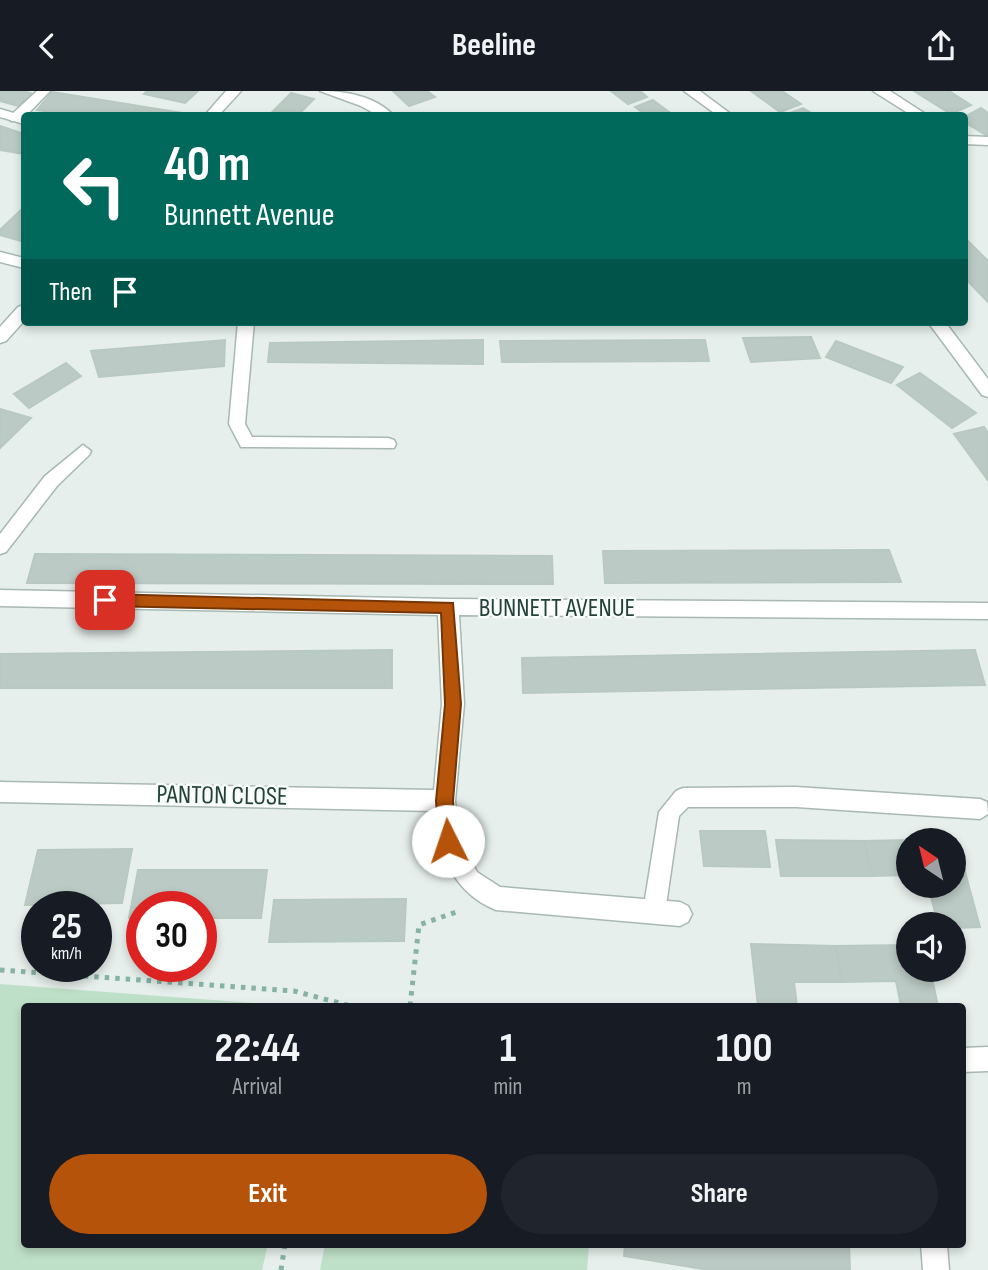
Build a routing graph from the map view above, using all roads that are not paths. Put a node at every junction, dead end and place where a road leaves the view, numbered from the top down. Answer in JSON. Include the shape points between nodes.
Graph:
{"nodes":[{"id":1,"x":44,"y":91,"type":"edge"},
{"id":2,"x":234,"y":91,"type":"edge"},
{"id":3,"x":327,"y":91,"type":"edge"},
{"id":4,"x":691,"y":91,"type":"edge"},
{"id":5,"x":880,"y":91,"type":"edge"},
{"id":6,"x":26,"y":112,"type":"edge"},
{"id":7,"x":215,"y":112,"type":"edge"},
{"id":8,"x":382,"y":112,"type":"edge"},
{"id":9,"x":721,"y":112,"type":"edge"},
{"id":10,"x":915,"y":112,"type":"edge"},
{"id":11,"x":0,"y":113,"type":"edge"},
{"id":12,"x":20,"y":119,"type":"edge"},
{"id":13,"x":968,"y":140,"type":"edge"},
{"id":14,"x":988,"y":141,"type":"edge"},
{"id":15,"x":0,"y":257,"type":"edge"},
{"id":16,"x":21,"y":262,"type":"edge"},
{"id":17,"x":21,"y":316,"type":"edge"},
{"id":18,"x":246,"y":326,"type":"edge"},
{"id":19,"x":939,"y":326,"type":"edge"},
{"id":20,"x":0,"y":337,"type":"edge"},
{"id":21,"x":988,"y":391,"type":"edge"},
{"id":22,"x":388,"y":444,"type":"dead end"},
{"id":23,"x":83,"y":451,"type":"dead end"},
{"id":24,"x":0,"y":547,"type":"edge"},
{"id":25,"x":0,"y":598,"type":"edge"},
{"id":26,"x":448,"y":607,"type":"junction"},
{"id":27,"x":988,"y":611,"type":"edge"},
{"id":28,"x":0,"y":792,"type":"edge"},
{"id":29,"x":444,"y":801,"type":"junction"},
{"id":30,"x":980,"y":809,"type":"dead end"},
{"id":31,"x":654,"y":912,"type":"junction"},
{"id":32,"x":681,"y":914,"type":"dead end"},
{"id":33,"x":988,"y":1059,"type":"edge"},
{"id":34,"x":966,"y":1060,"type":"edge"},
{"id":35,"x":934,"y":1248,"type":"edge"},
{"id":36,"x":936,"y":1270,"type":"edge"}],
"edges":[{"from":1,"to":6,"type":"lane"},
{"from":2,"to":7,"type":"street"},
{"from":3,"to":8,"type":"street"},
{"from":4,"to":9,"type":"street"},
{"from":5,"to":10,"type":"street"},
{"from":11,"to":12,"type":"street"},
{"from":13,"to":14,"type":"street"},
{"from":15,"to":16,"type":"street"},
{"from":17,"to":20,"type":"street"},
{"from":18,"to":22,"type":"lane","via":[[237,423],[247,443]]},
{"from":19,"to":21,"type":"street"},
{"from":23,"to":24,"type":"lane","via":[[51,481]]},
{"from":25,"to":26,"type":"street","name":"BUNNETT AVENUE"},
{"from":26,"to":27,"type":"street","name":"BUNNETT AVENUE"},
{"from":26,"to":29,"type":"street","via":[[453,704]]},
{"from":28,"to":29,"type":"street","name":"PANTON CLOSE"},
{"from":29,"to":31,"type":"street","via":[[448,841],[469,880],[496,898]]},
{"from":30,"to":31,"type":"lane","via":[[796,797],[683,798],[669,812]]},
{"from":31,"to":32,"type":"street"},
{"from":33,"to":34,"type":"lane"},
{"from":35,"to":36,"type":"lane"}]}
